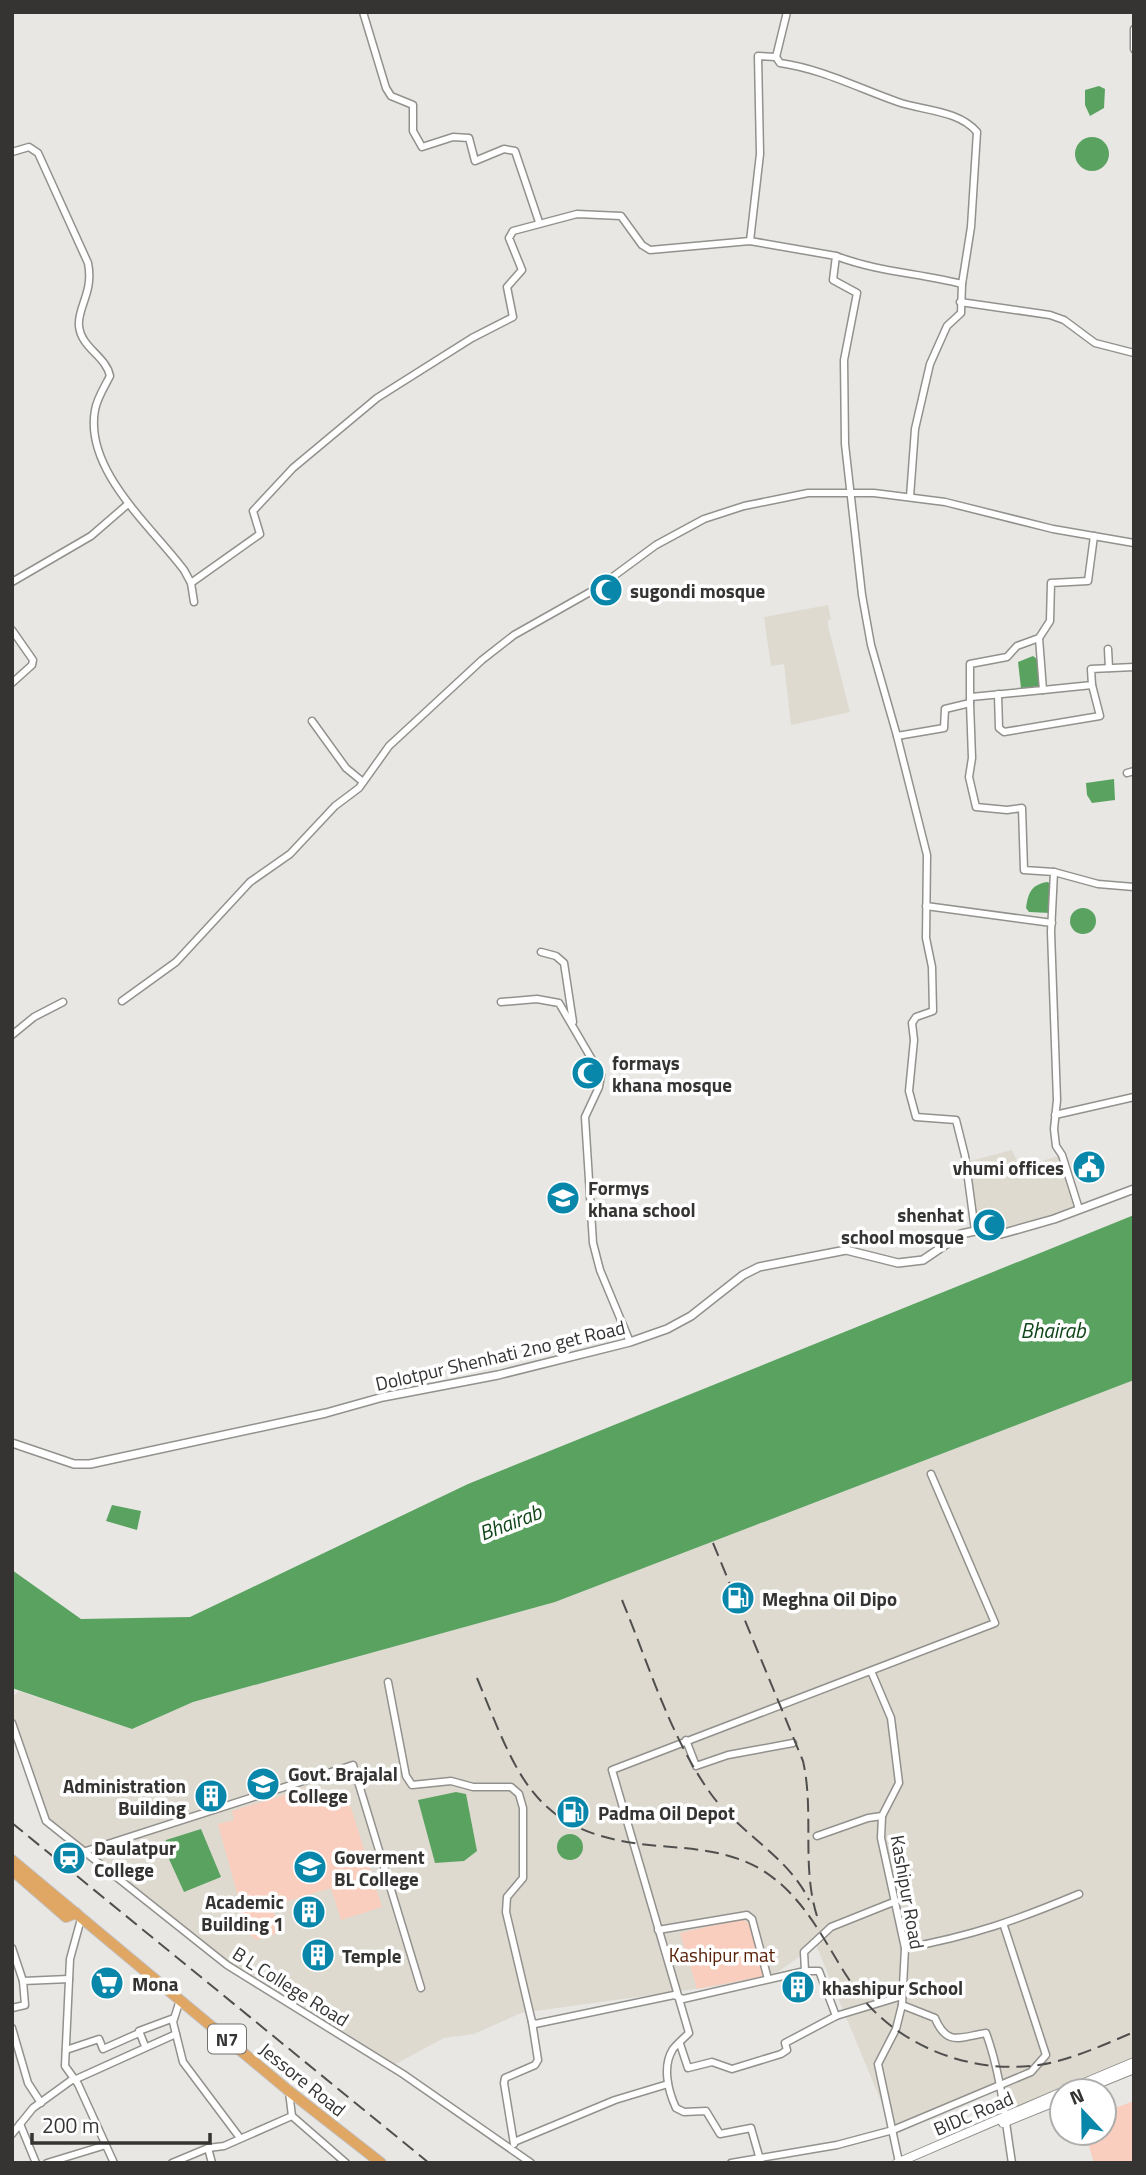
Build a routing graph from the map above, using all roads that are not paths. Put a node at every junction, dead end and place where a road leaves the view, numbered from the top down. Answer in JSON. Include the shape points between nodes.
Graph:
{"nodes":[{"id":1,"x":363,"y":12,"type":"edge"},
{"id":2,"x":787,"y":12,"type":"edge"},
{"id":3,"x":1134,"y":29,"type":"edge"},
{"id":4,"x":1134,"y":49,"type":"edge"},
{"id":5,"x":776,"y":57,"type":"junction"},
{"id":6,"x":12,"y":152,"type":"edge"},
{"id":7,"x":539,"y":222,"type":"junction"},
{"id":8,"x":750,"y":241,"type":"junction"},
{"id":9,"x":836,"y":257,"type":"junction"},
{"id":10,"x":962,"y":284,"type":"junction"},
{"id":11,"x":960,"y":302,"type":"junction"},
{"id":12,"x":1134,"y":353,"type":"edge"},
{"id":13,"x":851,"y":492,"type":"junction"},
{"id":14,"x":910,"y":497,"type":"junction"},
{"id":15,"x":128,"y":504,"type":"junction"},
{"id":16,"x":1094,"y":536,"type":"junction"},
{"id":17,"x":1134,"y":543,"type":"edge"},
{"id":18,"x":12,"y":582,"type":"edge"},
{"id":19,"x":191,"y":583,"type":"junction"},
{"id":20,"x":194,"y":602,"type":"dead end"},
{"id":21,"x":12,"y":630,"type":"edge"},
{"id":22,"x":1039,"y":638,"type":"junction"},
{"id":23,"x":1108,"y":649,"type":"dead end"},
{"id":24,"x":1134,"y":667,"type":"edge"},
{"id":25,"x":1109,"y":668,"type":"junction"},
{"id":26,"x":12,"y":683,"type":"edge"},
{"id":27,"x":1092,"y":685,"type":"junction"},
{"id":28,"x":1043,"y":690,"type":"junction"},
{"id":29,"x":998,"y":694,"type":"junction"},
{"id":30,"x":970,"y":700,"type":"junction"},
{"id":31,"x":312,"y":721,"type":"dead end"},
{"id":32,"x":897,"y":736,"type":"junction"},
{"id":33,"x":363,"y":782,"type":"junction"},
{"id":34,"x":1054,"y":872,"type":"junction"},
{"id":35,"x":1134,"y":887,"type":"edge"},
{"id":36,"x":926,"y":906,"type":"junction"},
{"id":37,"x":1052,"y":923,"type":"junction"},
{"id":38,"x":541,"y":952,"type":"dead end"},
{"id":39,"x":122,"y":1001,"type":"dead end"},
{"id":40,"x":63,"y":1002,"type":"dead end"},
{"id":41,"x":501,"y":1002,"type":"dead end"},
{"id":42,"x":573,"y":1024,"type":"junction"},
{"id":43,"x":12,"y":1035,"type":"edge"},
{"id":44,"x":1134,"y":1097,"type":"edge"},
{"id":45,"x":1055,"y":1115,"type":"junction"},
{"id":46,"x":1134,"y":1189,"type":"edge"},
{"id":47,"x":1079,"y":1209,"type":"junction"},
{"id":48,"x":975,"y":1231,"type":"junction"},
{"id":49,"x":631,"y":1342,"type":"junction"},
{"id":50,"x":12,"y":1442,"type":"edge"},
{"id":51,"x":931,"y":1474,"type":"dead end"},
{"id":52,"x":871,"y":1671,"type":"junction"},
{"id":53,"x":388,"y":1682,"type":"dead end"},
{"id":54,"x":12,"y":1723,"type":"edge"},
{"id":55,"x":686,"y":1740,"type":"junction"},
{"id":56,"x":793,"y":1743,"type":"dead end"},
{"id":57,"x":882,"y":1816,"type":"junction"},
{"id":58,"x":817,"y":1836,"type":"dead end"},
{"id":59,"x":86,"y":1851,"type":"junction"},
{"id":60,"x":12,"y":1860,"type":"edge"},
{"id":61,"x":12,"y":1870,"type":"edge"},
{"id":62,"x":1079,"y":1894,"type":"dead end"},
{"id":63,"x":896,"y":1901,"type":"junction"},
{"id":64,"x":78,"y":1916,"type":"junction"},
{"id":65,"x":1004,"y":1926,"type":"junction"},
{"id":66,"x":659,"y":1930,"type":"junction"},
{"id":67,"x":12,"y":1948,"type":"edge"},
{"id":68,"x":905,"y":1948,"type":"junction"},
{"id":69,"x":805,"y":1971,"type":"junction"},
{"id":70,"x":69,"y":1979,"type":"junction"},
{"id":71,"x":768,"y":1979,"type":"junction"},
{"id":72,"x":23,"y":1982,"type":"junction"},
{"id":73,"x":421,"y":1988,"type":"dead end"},
{"id":74,"x":902,"y":1996,"type":"junction"},
{"id":75,"x":678,"y":1998,"type":"junction"},
{"id":76,"x":180,"y":2000,"type":"junction"},
{"id":77,"x":902,"y":2005,"type":"junction"},
{"id":78,"x":12,"y":2008,"type":"edge"},
{"id":79,"x":836,"y":2016,"type":"junction"},
{"id":80,"x":174,"y":2018,"type":"junction"},
{"id":81,"x":531,"y":2022,"type":"junction"},
{"id":82,"x":12,"y":2028,"type":"edge"},
{"id":83,"x":139,"y":2033,"type":"junction"},
{"id":84,"x":176,"y":2034,"type":"junction"},
{"id":85,"x":14,"y":2038,"type":"edge"},
{"id":86,"x":680,"y":2044,"type":"junction"},
{"id":87,"x":145,"y":2046,"type":"junction"},
{"id":88,"x":66,"y":2050,"type":"junction"},
{"id":89,"x":1134,"y":2062,"type":"edge"},
{"id":90,"x":1134,"y":2069,"type":"edge"},
{"id":91,"x":1099,"y":2077,"type":"edge"},
{"id":92,"x":1114,"y":2077,"type":"edge"},
{"id":93,"x":74,"y":2080,"type":"junction"},
{"id":94,"x":668,"y":2084,"type":"junction"},
{"id":95,"x":999,"y":2085,"type":"junction"},
{"id":96,"x":289,"y":2091,"type":"junction"},
{"id":97,"x":1048,"y":2099,"type":"edge"},
{"id":98,"x":40,"y":2103,"type":"junction"},
{"id":99,"x":1048,"y":2104,"type":"edge"},
{"id":100,"x":292,"y":2116,"type":"junction"},
{"id":101,"x":1005,"y":2119,"type":"junction"},
{"id":102,"x":20,"y":2124,"type":"junction"},
{"id":103,"x":892,"y":2130,"type":"junction"},
{"id":104,"x":12,"y":2134,"type":"edge"},
{"id":105,"x":240,"y":2138,"type":"junction"},
{"id":106,"x":514,"y":2142,"type":"junction"},
{"id":107,"x":106,"y":2145,"type":"junction"},
{"id":108,"x":208,"y":2148,"type":"junction"},
{"id":109,"x":516,"y":2152,"type":"junction"},
{"id":110,"x":761,"y":2160,"type":"edge"},
{"id":111,"x":346,"y":2162,"type":"edge"},
{"id":112,"x":898,"y":2162,"type":"edge"},
{"id":113,"x":36,"y":2163,"type":"edge"},
{"id":114,"x":47,"y":2163,"type":"edge"},
{"id":115,"x":114,"y":2163,"type":"edge"},
{"id":116,"x":172,"y":2163,"type":"edge"},
{"id":117,"x":212,"y":2163,"type":"edge"},
{"id":118,"x":336,"y":2163,"type":"edge"},
{"id":119,"x":381,"y":2163,"type":"edge"},
{"id":120,"x":531,"y":2163,"type":"edge"},
{"id":121,"x":731,"y":2163,"type":"edge"},
{"id":122,"x":909,"y":2163,"type":"edge"},
{"id":123,"x":1012,"y":2163,"type":"edge"}],
"edges":[{"from":1,"to":7,"type":"street","via":[[386,88],[391,96],[413,105],[413,131],[422,146],[453,137],[468,138],[475,161],[504,149],[514,151]]},
{"from":2,"to":5,"type":"street"},
{"from":3,"to":4,"type":"street"},
{"from":5,"to":8,"type":"street","via":[[758,56],[760,154]]},
{"from":5,"to":10,"type":"street","via":[[780,63],[806,67],[897,102],[941,112],[969,123],[977,132]]},
{"from":6,"to":15,"type":"street","via":[[29,147],[38,153],[88,263],[92,281],[78,323],[84,343],[110,376],[95,408],[97,442],[102,462]]},
{"from":7,"to":8,"type":"street","via":[[577,214],[621,216],[650,250]]},
{"from":7,"to":19,"type":"street","via":[[509,234],[522,270],[507,287],[513,317],[377,398],[293,468],[253,512],[260,534]]},
{"from":8,"to":9,"type":"street"},
{"from":9,"to":10,"type":"street","via":[[890,273],[912,272]]},
{"from":9,"to":13,"type":"street","via":[[833,280],[857,293],[844,360]]},
{"from":10,"to":11,"type":"street"},
{"from":11,"to":12,"type":"street","via":[[1049,315],[1096,343]]},
{"from":11,"to":14,"type":"street","via":[[961,313],[947,326],[930,364],[915,429]]},
{"from":13,"to":14,"type":"street"},
{"from":13,"to":32,"type":"street","via":[[871,645]]},
{"from":13,"to":33,"type":"street","via":[[808,493],[744,506],[656,545],[599,587],[514,635],[482,660],[389,746]]},
{"from":14,"to":16,"type":"street"},
{"from":15,"to":18,"type":"street","via":[[91,536]]},
{"from":15,"to":19,"type":"street","via":[[163,542]]},
{"from":16,"to":17,"type":"street"},
{"from":16,"to":22,"type":"street","via":[[1088,581],[1051,583],[1050,621]]},
{"from":19,"to":20,"type":"street"},
{"from":21,"to":26,"type":"street","via":[[33,660]]},
{"from":22,"to":28,"type":"street"},
{"from":22,"to":30,"type":"street","via":[[1017,646],[1007,657],[972,663]]},
{"from":23,"to":25,"type":"street"},
{"from":24,"to":25,"type":"street"},
{"from":25,"to":27,"type":"street","via":[[1090,670]]},
{"from":27,"to":28,"type":"street"},
{"from":27,"to":29,"type":"street","via":[[1100,716],[1004,732],[999,728]]},
{"from":28,"to":29,"type":"street"},
{"from":29,"to":30,"type":"street"},
{"from":30,"to":32,"type":"street","via":[[945,709],[942,729]]},
{"from":30,"to":34,"type":"street","via":[[970,777],[976,807],[1022,808],[1024,870]]},
{"from":31,"to":33,"type":"street","via":[[346,768]]},
{"from":32,"to":36,"type":"street","via":[[927,855]]},
{"from":33,"to":39,"type":"street","via":[[290,854],[250,882],[176,962]]},
{"from":34,"to":35,"type":"street","via":[[1098,884]]},
{"from":34,"to":37,"type":"street"},
{"from":36,"to":37,"type":"street"},
{"from":36,"to":48,"type":"street","via":[[933,1011],[912,1023],[909,1091],[916,1117],[956,1120]]},
{"from":37,"to":45,"type":"street"},
{"from":38,"to":42,"type":"street","via":[[564,963]]},
{"from":40,"to":43,"type":"street"},
{"from":41,"to":42,"type":"street","via":[[537,999],[559,1003]]},
{"from":42,"to":49,"type":"street","via":[[601,1075],[584,1117],[593,1243]]},
{"from":44,"to":45,"type":"street"},
{"from":45,"to":47,"type":"street","via":[[1056,1146]]},
{"from":46,"to":47,"type":"street","name":"Dolotpur Shenhati 2no get Road"},
{"from":47,"to":48,"type":"street","name":"Dolotpur Shenhati 2no get Road","via":[[1001,1234]]},
{"from":48,"to":49,"type":"street","name":"Dolotpur Shenhati 2no get Road","via":[[961,1234],[923,1260],[898,1263],[846,1250],[759,1267],[691,1316]]},
{"from":49,"to":50,"type":"street","name":"Dolotpur Shenhati 2no get Road","via":[[498,1376],[383,1397],[90,1464],[74,1464]]},
{"from":51,"to":52,"type":"street","via":[[995,1623]]},
{"from":52,"to":55,"type":"street"},
{"from":52,"to":57,"type":"street","name":"Kashipur Road","via":[[891,1718],[899,1783]]},
{"from":53,"to":81,"type":"street","via":[[403,1763],[412,1785],[450,1781],[473,1787],[511,1787],[519,1794],[523,1878],[507,1897],[506,1912]]},
{"from":54,"to":59,"type":"street","name":"B L College Road","via":[[46,1821]]},
{"from":55,"to":56,"type":"street","via":[[696,1766]]},
{"from":55,"to":66,"type":"street","via":[[611,1770]]},
{"from":57,"to":58,"type":"street"},
{"from":57,"to":63,"type":"street","name":"Kashipur Road","via":[[883,1850]]},
{"from":59,"to":73,"type":"street","via":[[354,1765]]},
{"from":59,"to":109,"type":"street","name":"B L College Road","via":[[227,1965],[403,2074]]},
{"from":60,"to":64,"type":"highway","name":"Jessore Road","number":"N7"},
{"from":61,"to":64,"type":"highway","name":"Jessore Road","number":"N7","via":[[66,1917]]},
{"from":62,"to":65,"type":"street"},
{"from":63,"to":68,"type":"street","name":"Kashipur Road"},
{"from":63,"to":69,"type":"street","via":[[831,1927],[804,1952]]},
{"from":64,"to":70,"type":"street"},
{"from":64,"to":76,"type":"highway","name":"Jessore Road","number":"N7"},
{"from":65,"to":68,"type":"street"},
{"from":65,"to":95,"type":"street","via":[[1046,2055],[1031,2072]]},
{"from":66,"to":71,"type":"street","via":[[747,1915],[752,1919]]},
{"from":66,"to":75,"type":"street"},
{"from":67,"to":72,"type":"street"},
{"from":68,"to":74,"type":"street","name":"Kashipur Road"},
{"from":69,"to":71,"type":"street"},
{"from":69,"to":79,"type":"street","via":[[819,1971]]},
{"from":70,"to":72,"type":"street"},
{"from":70,"to":88,"type":"street"},
{"from":71,"to":75,"type":"street"},
{"from":72,"to":78,"type":"street","via":[[25,2005]]},
{"from":74,"to":77,"type":"street","name":"Kashipur Road"},
{"from":74,"to":79,"type":"street"},
{"from":75,"to":81,"type":"street","via":[[674,1995]]},
{"from":75,"to":86,"type":"street","via":[[689,2033]]},
{"from":76,"to":80,"type":"street"},
{"from":76,"to":96,"type":"highway","name":"Jessore Road","number":"N7"},
{"from":77,"to":95,"type":"street","via":[[935,2018],[941,2034],[950,2039],[986,2033],[998,2066]]},
{"from":77,"to":103,"type":"street","name":"Kashipur Road","via":[[878,2064]]},
{"from":79,"to":86,"type":"street","via":[[785,2043],[787,2050],[781,2054],[732,2069],[712,2062],[688,2068]]},
{"from":80,"to":83,"type":"street"},
{"from":80,"to":84,"type":"street"},
{"from":81,"to":106,"type":"street","via":[[538,2060],[505,2078],[504,2083]]},
{"from":82,"to":85,"type":"street"},
{"from":83,"to":87,"type":"street"},
{"from":83,"to":88,"type":"street","via":[[103,2049],[99,2039]]},
{"from":84,"to":87,"type":"street"},
{"from":84,"to":105,"type":"street","via":[[183,2062]]},
{"from":85,"to":98,"type":"street","via":[[28,2083]]},
{"from":86,"to":94,"type":"street","via":[[673,2049]]},
{"from":87,"to":93,"type":"street"},
{"from":88,"to":93,"type":"street","via":[[65,2066]]},
{"from":89,"to":91,"type":"main road","name":"BIDC Road"},
{"from":90,"to":92,"type":"main road"},
{"from":93,"to":98,"type":"street"},
{"from":93,"to":107,"type":"street"},
{"from":94,"to":106,"type":"street","via":[[615,2100]]},
{"from":94,"to":110,"type":"street","via":[[676,2108],[706,2111],[720,2134],[751,2128]]},
{"from":95,"to":101,"type":"street"},
{"from":95,"to":103,"type":"street"},
{"from":96,"to":100,"type":"street"},
{"from":96,"to":119,"type":"highway","name":"Jessore Road","number":"N7"},
{"from":97,"to":101,"type":"main road","name":"BIDC Road"},
{"from":98,"to":102,"type":"street"},
{"from":99,"to":101,"type":"main road","name":"BIDC Road"},
{"from":100,"to":105,"type":"street"},
{"from":100,"to":111,"type":"street"},
{"from":101,"to":112,"type":"main road","name":"BIDC Road"},
{"from":101,"to":122,"type":"main road","name":"BIDC Road"},
{"from":101,"to":123,"type":"street"},
{"from":102,"to":104,"type":"street"},
{"from":102,"to":113,"type":"street"},
{"from":103,"to":110,"type":"street"},
{"from":103,"to":112,"type":"street","name":"Kashipur Road"},
{"from":105,"to":108,"type":"street"},
{"from":106,"to":109,"type":"street"},
{"from":107,"to":114,"type":"street"},
{"from":107,"to":115,"type":"street"},
{"from":108,"to":116,"type":"street"},
{"from":108,"to":117,"type":"street"},
{"from":109,"to":120,"type":"street","name":"B L College Road"},
{"from":110,"to":121,"type":"street"},
{"from":111,"to":118,"type":"street"}]}
